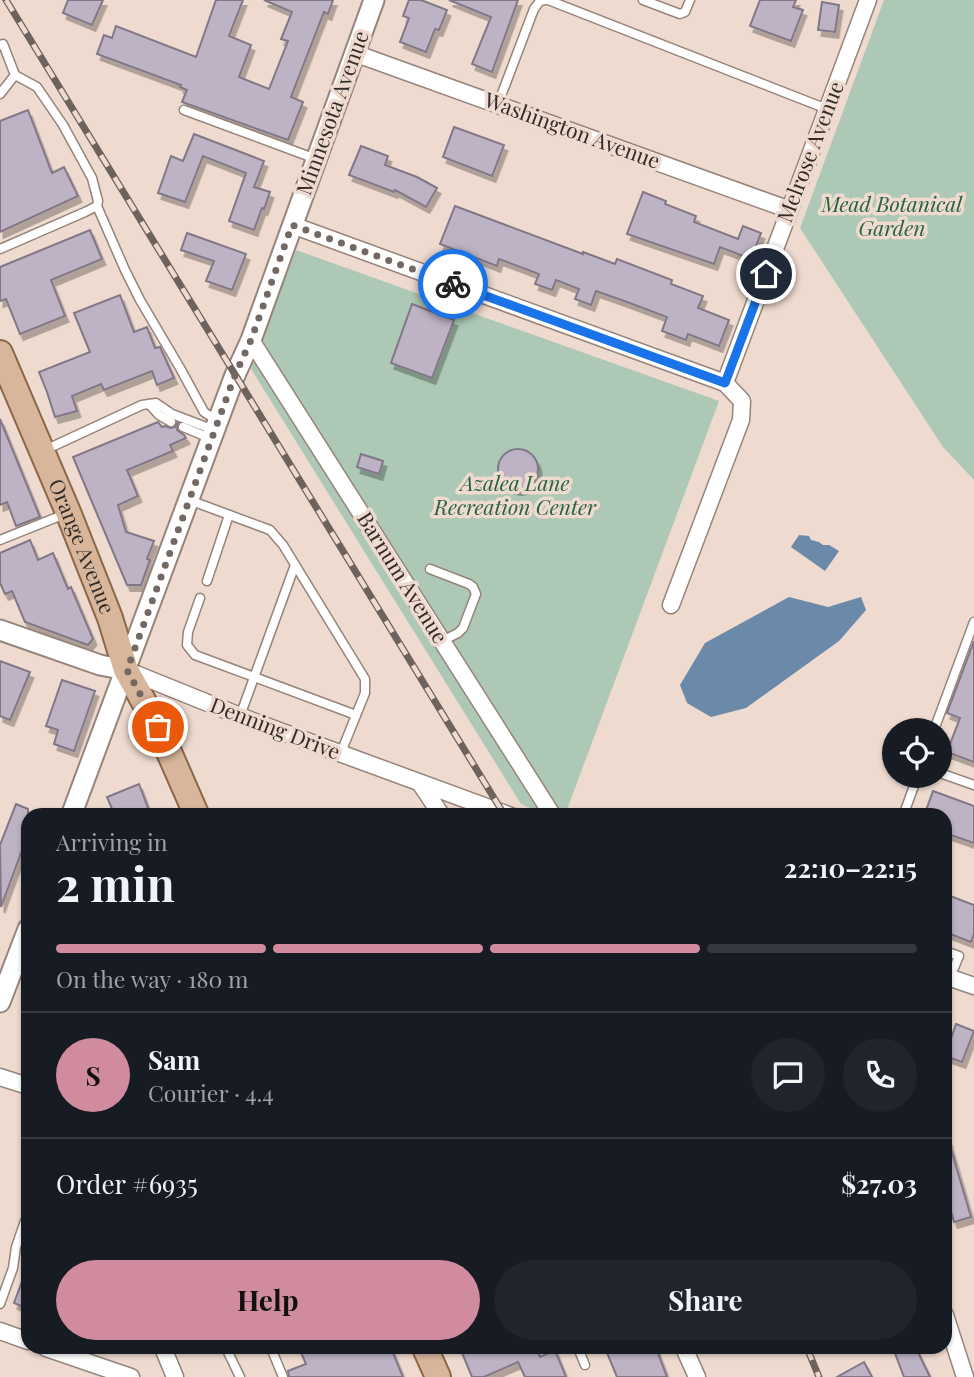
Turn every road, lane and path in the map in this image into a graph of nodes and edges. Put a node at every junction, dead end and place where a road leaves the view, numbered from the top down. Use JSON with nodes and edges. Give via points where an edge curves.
{"nodes":[{"id":1,"x":374,"y":0,"type":"edge"},
{"id":2,"x":546,"y":0,"type":"edge"},
{"id":3,"x":643,"y":0,"type":"edge"},
{"id":4,"x":690,"y":0,"type":"edge"},
{"id":5,"x":868,"y":0,"type":"edge"},
{"id":6,"x":0,"y":33,"type":"edge"},
{"id":7,"x":2,"y":44,"type":"edge"},
{"id":8,"x":354,"y":53,"type":"junction"},
{"id":9,"x":15,"y":75,"type":"junction"},
{"id":10,"x":0,"y":94,"type":"edge"},
{"id":11,"x":498,"y":104,"type":"junction"},
{"id":12,"x":827,"y":109,"type":"junction"},
{"id":13,"x":184,"y":110,"type":"dead end"},
{"id":14,"x":316,"y":159,"type":"junction"},
{"id":15,"x":97,"y":206,"type":"junction"},
{"id":16,"x":790,"y":210,"type":"junction"},
{"id":17,"x":292,"y":225,"type":"junction"},
{"id":18,"x":0,"y":249,"type":"edge"},
{"id":19,"x":251,"y":340,"type":"junction"},
{"id":20,"x":0,"y":353,"type":"edge"},
{"id":21,"x":725,"y":383,"type":"junction"},
{"id":22,"x":149,"y":404,"type":"junction"},
{"id":23,"x":171,"y":422,"type":"dead end"},
{"id":24,"x":183,"y":427,"type":"dead end"},
{"id":25,"x":215,"y":430,"type":"junction"},
{"id":26,"x":42,"y":451,"type":"junction"},
{"id":27,"x":189,"y":500,"type":"junction"},
{"id":28,"x":68,"y":512,"type":"junction"},
{"id":29,"x":229,"y":515,"type":"junction"},
{"id":30,"x":0,"y":540,"type":"edge"},
{"id":31,"x":295,"y":565,"type":"junction"},
{"id":32,"x":430,"y":569,"type":"dead end"},
{"id":33,"x":207,"y":581,"type":"dead end"},
{"id":34,"x":200,"y":598,"type":"dead end"},
{"id":35,"x":671,"y":605,"type":"dead end"},
{"id":36,"x":974,"y":622,"type":"edge"},
{"id":37,"x":0,"y":630,"type":"edge"},
{"id":38,"x":442,"y":641,"type":"junction"},
{"id":39,"x":127,"y":670,"type":"junction"},
{"id":40,"x":254,"y":677,"type":"junction"},
{"id":41,"x":356,"y":715,"type":"junction"},
{"id":42,"x":240,"y":716,"type":"junction"},
{"id":43,"x":938,"y":718,"type":"edge"},
{"id":44,"x":340,"y":755,"type":"junction"},
{"id":45,"x":952,"y":777,"type":"edge"},
{"id":46,"x":420,"y":783,"type":"junction"},
{"id":47,"x":974,"y":785,"type":"edge"},
{"id":48,"x":913,"y":788,"type":"edge"},
{"id":49,"x":74,"y":808,"type":"edge"},
{"id":50,"x":193,"y":808,"type":"edge"},
{"id":51,"x":437,"y":808,"type":"edge"},
{"id":52,"x":489,"y":808,"type":"edge"},
{"id":53,"x":548,"y":808,"type":"edge"},
{"id":54,"x":906,"y":808,"type":"edge"},
{"id":55,"x":21,"y":947,"type":"edge"},
{"id":56,"x":952,"y":954,"type":"edge"},
{"id":57,"x":952,"y":970,"type":"edge"},
{"id":58,"x":952,"y":978,"type":"edge"},
{"id":59,"x":972,"y":983,"type":"edge"},
{"id":60,"x":0,"y":1002,"type":"edge"},
{"id":61,"x":0,"y":1077,"type":"edge"},
{"id":62,"x":21,"y":1084,"type":"edge"},
{"id":63,"x":21,"y":1233,"type":"edge"},
{"id":64,"x":0,"y":1304,"type":"edge"},
{"id":65,"x":0,"y":1331,"type":"edge"},
{"id":66,"x":952,"y":1337,"type":"edge"},
{"id":67,"x":21,"y":1338,"type":"edge"},
{"id":68,"x":64,"y":1354,"type":"edge"},
{"id":69,"x":165,"y":1354,"type":"edge"},
{"id":70,"x":229,"y":1354,"type":"edge"},
{"id":71,"x":273,"y":1354,"type":"edge"},
{"id":72,"x":429,"y":1354,"type":"edge"},
{"id":73,"x":580,"y":1354,"type":"edge"},
{"id":74,"x":686,"y":1354,"type":"edge"},
{"id":75,"x":585,"y":1365,"type":"dead end"},
{"id":76,"x":131,"y":1377,"type":"edge"},
{"id":77,"x":175,"y":1377,"type":"edge"},
{"id":78,"x":240,"y":1377,"type":"edge"},
{"id":79,"x":283,"y":1377,"type":"edge"},
{"id":80,"x":438,"y":1377,"type":"edge"},
{"id":81,"x":696,"y":1377,"type":"edge"},
{"id":82,"x":965,"y":1377,"type":"edge"}],
"edges":[{"from":1,"to":8,"type":"street","name":"Minnesota Avenue"},
{"from":2,"to":11,"type":"lane","via":[[534,9]]},
{"from":2,"to":12,"type":"lane"},
{"from":3,"to":4,"type":"lane","via":[[680,14]]},
{"from":5,"to":12,"type":"street","name":"Melrose Avenue"},
{"from":6,"to":7,"type":"lane"},
{"from":7,"to":9,"type":"lane"},
{"from":8,"to":11,"type":"street","name":"Washington Avenue"},
{"from":8,"to":14,"type":"street","name":"Minnesota Avenue"},
{"from":9,"to":10,"type":"lane"},
{"from":9,"to":15,"type":"lane","via":[[37,87],[63,125],[92,178]]},
{"from":11,"to":16,"type":"street","name":"Washington Avenue"},
{"from":12,"to":16,"type":"street","name":"Melrose Avenue"},
{"from":13,"to":14,"type":"lane"},
{"from":14,"to":17,"type":"street","name":"Minnesota Avenue"},
{"from":15,"to":18,"type":"lane"},
{"from":15,"to":25,"type":"lane","via":[[125,270]]},
{"from":16,"to":21,"type":"street","name":"Melrose Avenue"},
{"from":17,"to":19,"type":"street","name":"Minnesota Avenue"},
{"from":17,"to":21,"type":"street"},
{"from":19,"to":25,"type":"street","name":"Minnesota Avenue"},
{"from":19,"to":38,"type":"street","name":"Barnum Avenue"},
{"from":20,"to":26,"type":"main road","name":"Orange Avenue"},
{"from":21,"to":35,"type":"street","via":[[742,401],[741,420]]},
{"from":22,"to":23,"type":"lane"},
{"from":22,"to":25,"type":"lane"},
{"from":22,"to":26,"type":"lane"},
{"from":24,"to":25,"type":"lane"},
{"from":25,"to":27,"type":"street","name":"Minnesota Avenue"},
{"from":26,"to":28,"type":"main road","name":"Orange Avenue"},
{"from":27,"to":29,"type":"lane"},
{"from":27,"to":39,"type":"street","name":"Minnesota Avenue"},
{"from":28,"to":30,"type":"lane"},
{"from":28,"to":39,"type":"main road","name":"Orange Avenue"},
{"from":29,"to":31,"type":"lane","via":[[270,530]]},
{"from":29,"to":33,"type":"lane"},
{"from":31,"to":40,"type":"lane"},
{"from":31,"to":41,"type":"lane","via":[[365,679]]},
{"from":32,"to":38,"type":"lane","via":[[475,590],[463,628]]},
{"from":34,"to":40,"type":"lane","via":[[187,645],[195,655]]},
{"from":36,"to":43,"type":"lane"},
{"from":37,"to":39,"type":"street","name":"Denning Drive"},
{"from":38,"to":53,"type":"street","name":"Barnum Avenue"},
{"from":39,"to":42,"type":"street","name":"Denning Drive"},
{"from":39,"to":49,"type":"street","name":"Minnesota Avenue"},
{"from":39,"to":50,"type":"main road","name":"Orange Avenue"},
{"from":40,"to":41,"type":"lane"},
{"from":40,"to":42,"type":"lane"},
{"from":41,"to":44,"type":"lane"},
{"from":42,"to":44,"type":"street","name":"Denning Drive"},
{"from":44,"to":46,"type":"street","name":"Denning Drive"},
{"from":45,"to":47,"type":"lane"},
{"from":46,"to":51,"type":"street"},
{"from":46,"to":52,"type":"street","name":"Denning Drive"},
{"from":48,"to":54,"type":"lane"},
{"from":55,"to":60,"type":"street"},
{"from":56,"to":57,"type":"lane","via":[[959,956]]},
{"from":58,"to":59,"type":"street"},
{"from":61,"to":62,"type":"street"},
{"from":63,"to":64,"type":"lane"},
{"from":65,"to":67,"type":"street"},
{"from":66,"to":82,"type":"street"},
{"from":68,"to":76,"type":"street"},
{"from":69,"to":77,"type":"street"},
{"from":70,"to":78,"type":"lane"},
{"from":71,"to":79,"type":"lane"},
{"from":72,"to":80,"type":"main road"},
{"from":73,"to":75,"type":"lane"},
{"from":74,"to":81,"type":"street"}]}
